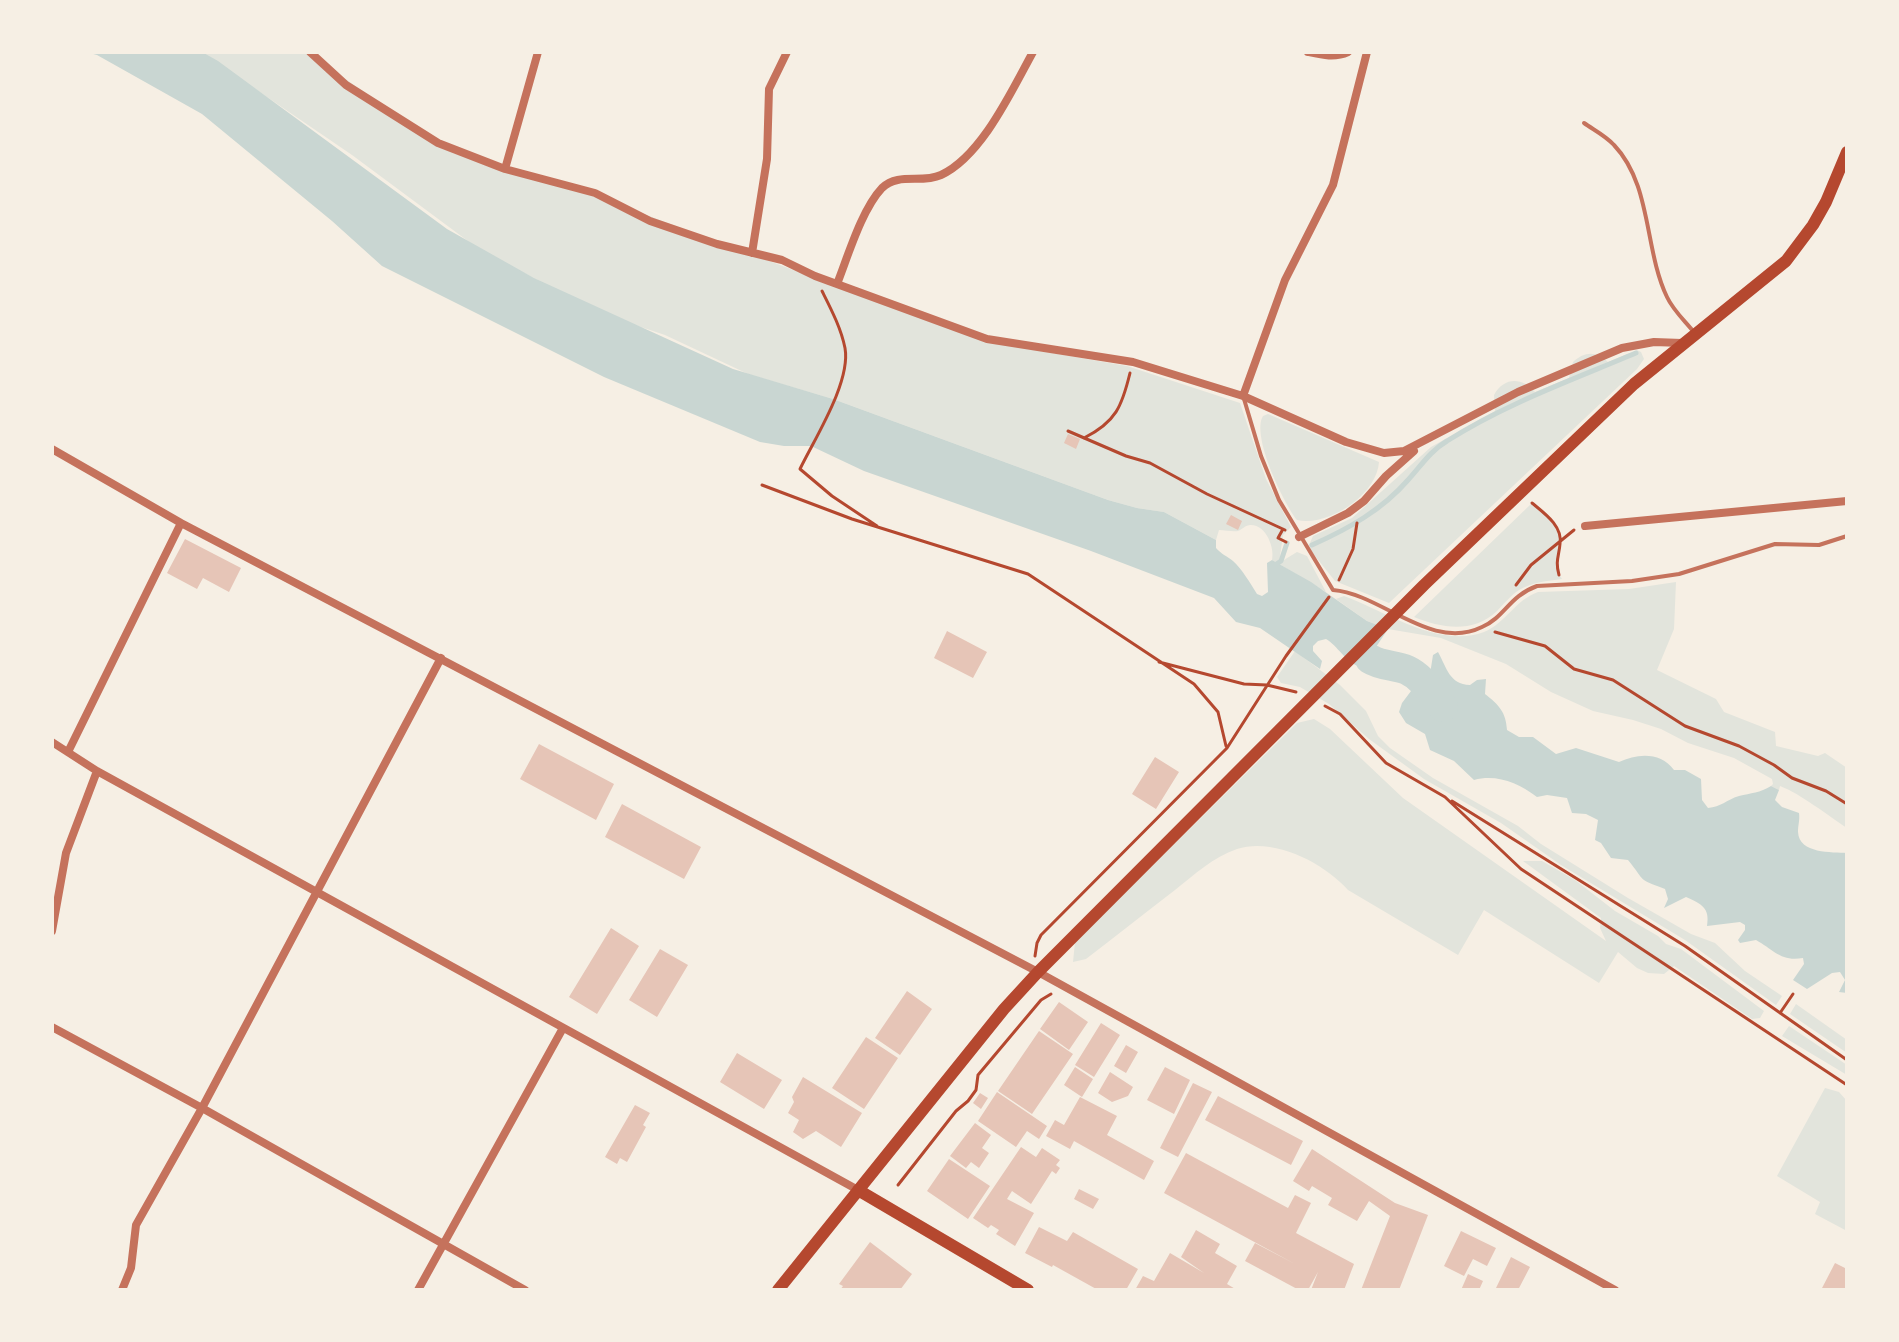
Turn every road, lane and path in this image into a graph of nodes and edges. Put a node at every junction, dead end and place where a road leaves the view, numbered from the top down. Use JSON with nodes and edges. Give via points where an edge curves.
{"nodes":[{"id":1,"x":310,"y":52,"type":"edge"},
{"id":2,"x":538,"y":52,"type":"edge"},
{"id":3,"x":787,"y":52,"type":"edge"},
{"id":4,"x":1033,"y":52,"type":"edge"},
{"id":5,"x":1308,"y":52,"type":"edge"},
{"id":6,"x":1348,"y":52,"type":"edge"},
{"id":7,"x":1367,"y":52,"type":"edge"},
{"id":8,"x":1584,"y":123,"type":"dead end"},
{"id":9,"x":1847,"y":152,"type":"edge"},
{"id":10,"x":505,"y":169,"type":"junction"},
{"id":11,"x":752,"y":253,"type":"junction"},
{"id":12,"x":815,"y":276,"type":"junction"},
{"id":13,"x":837,"y":284,"type":"junction"},
{"id":14,"x":1694,"y":333,"type":"junction"},
{"id":15,"x":1682,"y":343,"type":"junction"},
{"id":16,"x":1133,"y":362,"type":"junction"},
{"id":17,"x":1243,"y":396,"type":"junction"},
{"id":18,"x":1068,"y":431,"type":"dead end"},
{"id":19,"x":1084,"y":438,"type":"junction"},
{"id":20,"x":1420,"y":445,"type":"junction"},
{"id":21,"x":52,"y":449,"type":"edge"},
{"id":22,"x":762,"y":485,"type":"dead end"},
{"id":23,"x":1521,"y":492,"type":"junction"},
{"id":24,"x":1364,"y":501,"type":"junction"},
{"id":25,"x":1847,"y":501,"type":"edge"},
{"id":26,"x":181,"y":523,"type":"junction"},
{"id":27,"x":1585,"y":526,"type":"joint"},
{"id":28,"x":881,"y":528,"type":"junction"},
{"id":29,"x":1283,"y":529,"type":"junction"},
{"id":30,"x":1847,"y":536,"type":"edge"},
{"id":31,"x":1299,"y":537,"type":"junction"},
{"id":32,"x":1561,"y":540,"type":"junction"},
{"id":33,"x":1286,"y":542,"type":"dead end"},
{"id":34,"x":1565,"y":584,"type":"junction"},
{"id":35,"x":1333,"y":590,"type":"junction"},
{"id":36,"x":1510,"y":601,"type":"junction"},
{"id":37,"x":1482,"y":628,"type":"junction"},
{"id":38,"x":441,"y":658,"type":"junction"},
{"id":39,"x":1159,"y":662,"type":"junction"},
{"id":40,"x":1267,"y":685,"type":"junction"},
{"id":41,"x":1300,"y":693,"type":"dead end"},
{"id":42,"x":1308,"y":704,"type":"junction"},
{"id":43,"x":52,"y":742,"type":"edge"},
{"id":44,"x":1227,"y":748,"type":"junction"},
{"id":45,"x":68,"y":752,"type":"junction"},
{"id":46,"x":97,"y":771,"type":"junction"},
{"id":47,"x":1445,"y":797,"type":"junction"},
{"id":48,"x":1847,"y":804,"type":"edge"},
{"id":49,"x":317,"y":890,"type":"junction"},
{"id":50,"x":52,"y":931,"type":"edge"},
{"id":51,"x":1038,"y":972,"type":"junction"},
{"id":52,"x":1057,"y":993,"type":"dead end"},
{"id":53,"x":1793,"y":994,"type":"dead end"},
{"id":54,"x":1780,"y":1013,"type":"junction"},
{"id":55,"x":52,"y":1027,"type":"edge"},
{"id":56,"x":563,"y":1028,"type":"junction"},
{"id":57,"x":1847,"y":1060,"type":"edge"},
{"id":58,"x":1847,"y":1085,"type":"edge"},
{"id":59,"x":202,"y":1108,"type":"junction"},
{"id":60,"x":898,"y":1185,"type":"dead end"},
{"id":61,"x":858,"y":1190,"type":"junction"},
{"id":62,"x":443,"y":1246,"type":"junction"},
{"id":63,"x":122,"y":1290,"type":"edge"},
{"id":64,"x":418,"y":1290,"type":"edge"},
{"id":65,"x":525,"y":1290,"type":"edge"},
{"id":66,"x":778,"y":1290,"type":"edge"},
{"id":67,"x":1028,"y":1290,"type":"edge"},
{"id":68,"x":1615,"y":1290,"type":"edge"}],
"edges":[{"from":1,"to":10,"type":"street","via":[[346,85],[438,143]]},
{"from":2,"to":10,"type":"street"},
{"from":3,"to":11,"type":"street","via":[[769,89],[767,159]]},
{"from":4,"to":13,"type":"street","via":[[994,122],[970,152],[944,174],[926,180],[896,179],[882,189]]},
{"from":5,"to":6,"type":"street"},
{"from":7,"to":17,"type":"street","via":[[1333,185],[1285,280]]},
{"from":8,"to":14,"type":"lane","via":[[1615,145],[1634,175],[1666,296]]},
{"from":9,"to":14,"type":"main road","via":[[1813,225],[1786,261]]},
{"from":10,"to":11,"type":"street","via":[[595,193],[650,221]]},
{"from":11,"to":12,"type":"street"},
{"from":12,"to":13,"type":"street"},
{"from":12,"to":28,"type":"path","via":[[836,319],[845,373],[800,469]]},
{"from":13,"to":16,"type":"street","via":[[987,339]]},
{"from":14,"to":15,"type":"main road"},
{"from":15,"to":20,"type":"street","via":[[1622,348],[1518,392]]},
{"from":15,"to":23,"type":"main road"},
{"from":16,"to":17,"type":"street"},
{"from":16,"to":19,"type":"path","via":[[1118,412]]},
{"from":17,"to":20,"type":"street","via":[[1368,450],[1394,454]]},
{"from":17,"to":31,"type":"lane","via":[[1261,456]]},
{"from":18,"to":19,"type":"path"},
{"from":19,"to":29,"type":"path","via":[[1150,463]]},
{"from":20,"to":24,"type":"street"},
{"from":21,"to":26,"type":"street"},
{"from":22,"to":28,"type":"path"},
{"from":23,"to":32,"type":"path","via":[[1553,522]]},
{"from":23,"to":42,"type":"main road"},
{"from":24,"to":31,"type":"street"},
{"from":24,"to":35,"type":"path","via":[[1350,558]]},
{"from":25,"to":27,"type":"street"},
{"from":26,"to":38,"type":"street"},
{"from":26,"to":45,"type":"street"},
{"from":27,"to":32,"type":"path"},
{"from":28,"to":39,"type":"path","via":[[1028,574]]},
{"from":29,"to":31,"type":"path"},
{"from":29,"to":33,"type":"path","via":[[1278,538]]},
{"from":30,"to":34,"type":"lane","via":[[1819,545],[1775,544],[1679,574]]},
{"from":31,"to":35,"type":"lane"},
{"from":32,"to":34,"type":"path","via":[[1556,564]]},
{"from":32,"to":36,"type":"path","via":[[1521,575]]},
{"from":34,"to":36,"type":"lane","via":[[1537,586]]},
{"from":35,"to":37,"type":"lane","via":[[1438,631]]},
{"from":35,"to":40,"type":"path"},
{"from":36,"to":37,"type":"lane"},
{"from":37,"to":48,"type":"path","via":[[1545,646],[1574,669],[1613,680],[1685,726],[1739,746]]},
{"from":38,"to":49,"type":"street"},
{"from":38,"to":51,"type":"street"},
{"from":39,"to":40,"type":"path"},
{"from":39,"to":44,"type":"path","via":[[1194,684],[1218,712]]},
{"from":40,"to":41,"type":"path"},
{"from":40,"to":44,"type":"path"},
{"from":42,"to":47,"type":"path","via":[[1340,714],[1386,763]]},
{"from":42,"to":51,"type":"main road"},
{"from":43,"to":45,"type":"street"},
{"from":44,"to":51,"type":"path","via":[[1041,935],[1035,953]]},
{"from":45,"to":46,"type":"street"},
{"from":46,"to":49,"type":"street"},
{"from":46,"to":50,"type":"street","via":[[66,853]]},
{"from":47,"to":54,"type":"path","via":[[1685,946]]},
{"from":47,"to":58,"type":"path","via":[[1521,869]]},
{"from":49,"to":56,"type":"street"},
{"from":49,"to":59,"type":"street"},
{"from":51,"to":61,"type":"main road"},
{"from":51,"to":68,"type":"street"},
{"from":52,"to":60,"type":"path","via":[[1041,1000],[978,1075],[968,1101]]},
{"from":53,"to":54,"type":"path"},
{"from":54,"to":57,"type":"path"},
{"from":55,"to":59,"type":"street"},
{"from":56,"to":61,"type":"street"},
{"from":56,"to":62,"type":"street"},
{"from":59,"to":62,"type":"street"},
{"from":59,"to":63,"type":"street","via":[[136,1225],[131,1268]]},
{"from":61,"to":66,"type":"main road"},
{"from":61,"to":67,"type":"main road"},
{"from":62,"to":64,"type":"street"},
{"from":62,"to":65,"type":"street"}]}
